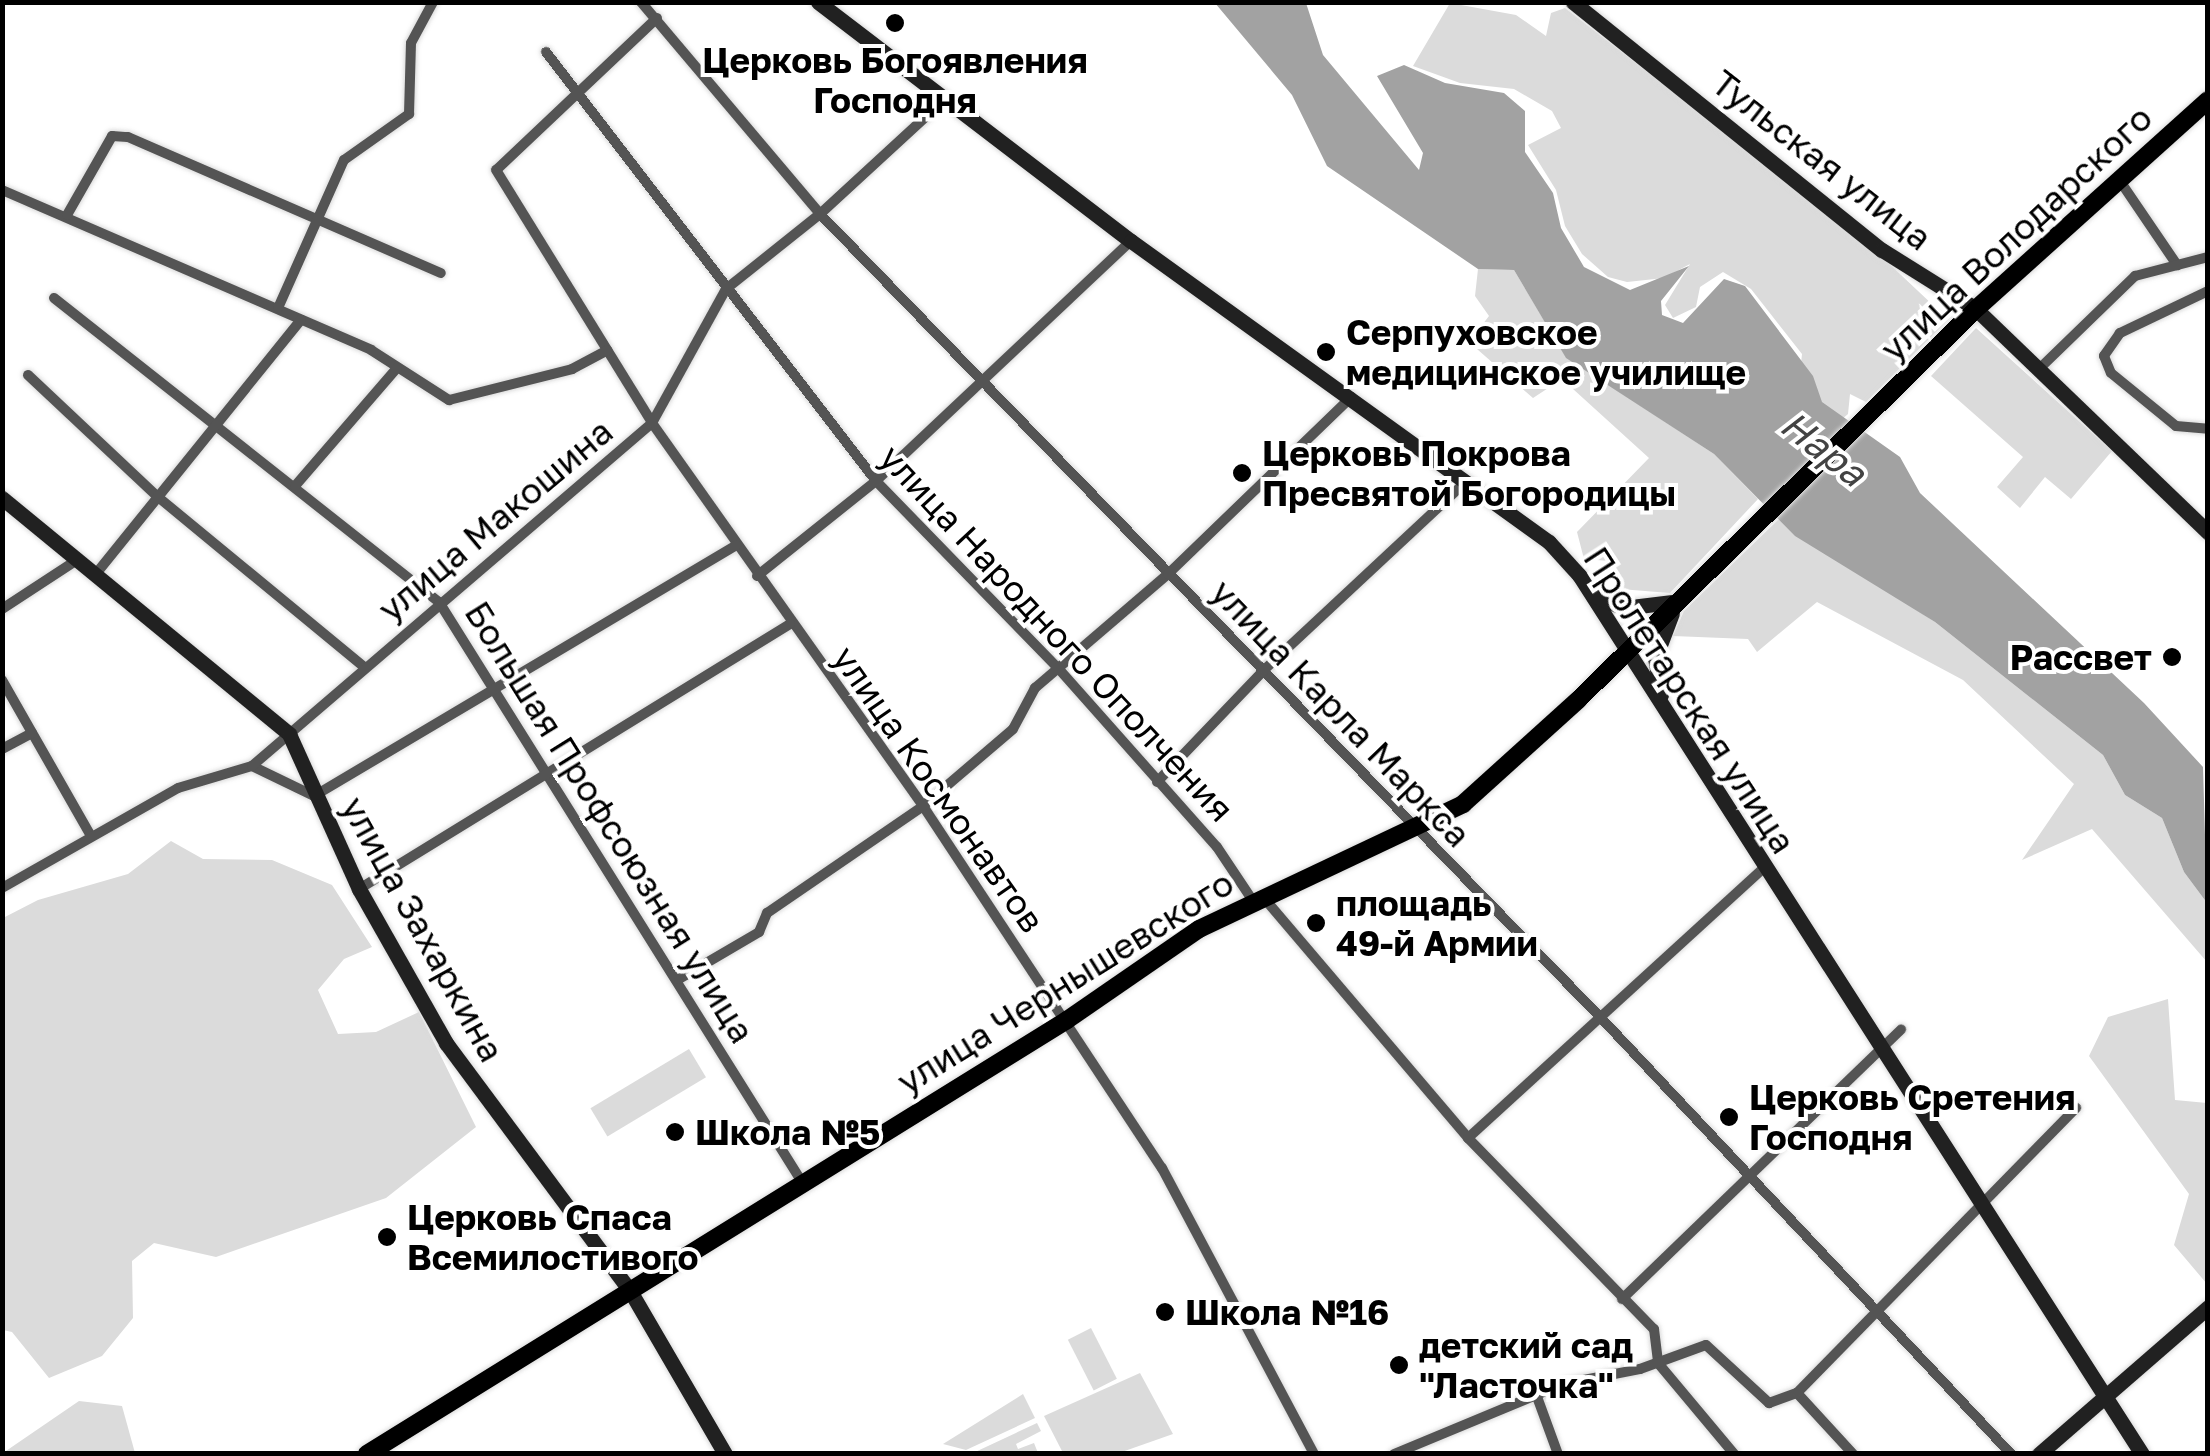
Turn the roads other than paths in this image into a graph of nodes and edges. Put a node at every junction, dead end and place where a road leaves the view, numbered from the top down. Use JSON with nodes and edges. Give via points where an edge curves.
{"nodes":[{"id":1,"x":433,"y":2,"type":"edge"},
{"id":2,"x":641,"y":2,"type":"edge"},
{"id":3,"x":818,"y":2,"type":"edge"},
{"id":4,"x":1573,"y":2,"type":"edge"},
{"id":5,"x":657,"y":18,"type":"junction"},
{"id":6,"x":546,"y":52,"type":"dead end"},
{"id":7,"x":577,"y":92,"type":"junction"},
{"id":8,"x":944,"y":100,"type":"junction"},
{"id":9,"x":2208,"y":100,"type":"edge"},
{"id":10,"x":2120,"y":180,"type":"junction"},
{"id":11,"x":2,"y":190,"type":"edge"},
{"id":12,"x":820,"y":214,"type":"junction"},
{"id":13,"x":68,"y":215,"type":"junction"},
{"id":14,"x":318,"y":215,"type":"junction"},
{"id":15,"x":1131,"y":240,"type":"junction"},
{"id":16,"x":2208,"y":257,"type":"edge"},
{"id":17,"x":2178,"y":264,"type":"junction"},
{"id":18,"x":441,"y":273,"type":"dead end"},
{"id":19,"x":726,"y":289,"type":"junction"},
{"id":20,"x":2208,"y":291,"type":"edge"},
{"id":21,"x":54,"y":298,"type":"dead end"},
{"id":22,"x":278,"y":308,"type":"junction"},
{"id":23,"x":1976,"y":309,"type":"junction"},
{"id":24,"x":301,"y":320,"type":"junction"},
{"id":25,"x":608,"y":350,"type":"junction"},
{"id":26,"x":396,"y":368,"type":"junction"},
{"id":27,"x":2039,"y":369,"type":"junction"},
{"id":28,"x":28,"y":375,"type":"dead end"},
{"id":29,"x":982,"y":382,"type":"junction"},
{"id":30,"x":1352,"y":396,"type":"junction"},
{"id":31,"x":652,"y":423,"type":"junction"},
{"id":32,"x":218,"y":424,"type":"junction"},
{"id":33,"x":2204,"y":429,"type":"edge"},
{"id":34,"x":1468,"y":480,"type":"junction"},
{"id":35,"x":876,"y":481,"type":"junction"},
{"id":36,"x":295,"y":486,"type":"junction"},
{"id":37,"x":158,"y":497,"type":"junction"},
{"id":38,"x":2,"y":498,"type":"edge"},
{"id":39,"x":1758,"y":524,"type":"joint"},
{"id":40,"x":2208,"y":532,"type":"edge"},
{"id":41,"x":736,"y":545,"type":"junction"},
{"id":42,"x":77,"y":560,"type":"junction"},
{"id":43,"x":1168,"y":574,"type":"junction"},
{"id":44,"x":95,"y":576,"type":"junction"},
{"id":45,"x":757,"y":576,"type":"junction"},
{"id":46,"x":1591,"y":593,"type":"junction"},
{"id":47,"x":1679,"y":601,"type":"junction"},
{"id":48,"x":439,"y":602,"type":"junction"},
{"id":49,"x":2,"y":609,"type":"edge"},
{"id":50,"x":790,"y":624,"type":"junction"},
{"id":51,"x":1628,"y":652,"type":"junction"},
{"id":52,"x":364,"y":667,"type":"junction"},
{"id":53,"x":1058,"y":668,"type":"junction"},
{"id":54,"x":1264,"y":670,"type":"junction"},
{"id":55,"x":2,"y":680,"type":"edge"},
{"id":56,"x":494,"y":692,"type":"junction"},
{"id":57,"x":1666,"y":714,"type":"junction"},
{"id":58,"x":32,"y":733,"type":"junction"},
{"id":59,"x":290,"y":734,"type":"junction"},
{"id":60,"x":2,"y":748,"type":"edge"},
{"id":61,"x":252,"y":766,"type":"junction"},
{"id":62,"x":547,"y":779,"type":"junction"},
{"id":63,"x":1158,"y":782,"type":"junction"},
{"id":64,"x":314,"y":796,"type":"junction"},
{"id":65,"x":922,"y":806,"type":"junction"},
{"id":66,"x":1414,"y":832,"type":"junction"},
{"id":67,"x":91,"y":836,"type":"junction"},
{"id":68,"x":1763,"y":870,"type":"junction"},
{"id":69,"x":2,"y":888,"type":"edge"},
{"id":70,"x":359,"y":889,"type":"junction"},
{"id":71,"x":1264,"y":898,"type":"junction"},
{"id":72,"x":679,"y":978,"type":"junction"},
{"id":73,"x":1602,"y":1019,"type":"junction"},
{"id":74,"x":1068,"y":1020,"type":"junction"},
{"id":75,"x":1901,"y":1030,"type":"dead end"},
{"id":76,"x":1878,"y":1050,"type":"junction"},
{"id":77,"x":2076,"y":1108,"type":"dead end"},
{"id":78,"x":1468,"y":1138,"type":"junction"},
{"id":79,"x":1746,"y":1173,"type":"junction"},
{"id":80,"x":802,"y":1182,"type":"junction"},
{"id":81,"x":1980,"y":1204,"type":"junction"},
{"id":82,"x":629,"y":1290,"type":"junction"},
{"id":83,"x":1622,"y":1299,"type":"junction"},
{"id":84,"x":2208,"y":1307,"type":"edge"},
{"id":85,"x":1875,"y":1310,"type":"junction"},
{"id":86,"x":1658,"y":1363,"type":"junction"},
{"id":87,"x":1796,"y":1393,"type":"junction"},
{"id":88,"x":1536,"y":1394,"type":"junction"},
{"id":89,"x":2101,"y":1394,"type":"junction"},
{"id":90,"x":367,"y":1454,"type":"edge"},
{"id":91,"x":725,"y":1454,"type":"edge"},
{"id":92,"x":1314,"y":1454,"type":"edge"},
{"id":93,"x":1394,"y":1454,"type":"edge"},
{"id":94,"x":1558,"y":1454,"type":"edge"},
{"id":95,"x":1734,"y":1454,"type":"edge"},
{"id":96,"x":1853,"y":1454,"type":"edge"},
{"id":97,"x":2010,"y":1454,"type":"edge"},
{"id":98,"x":2039,"y":1454,"type":"edge"},
{"id":99,"x":2142,"y":1454,"type":"edge"}],
"edges":[{"from":1,"to":14,"type":"street","via":[[412,43],[409,114],[344,160]]},
{"from":2,"to":5,"type":"street","name":"улица Карла Маркса"},
{"from":3,"to":8,"type":"street","name":"Пролетарская улица"},
{"from":4,"to":23,"type":"street","name":"Тульская улица","via":[[1882,250]]},
{"from":5,"to":7,"type":"street"},
{"from":5,"to":12,"type":"street","name":"улица Карла Маркса"},
{"from":6,"to":7,"type":"street","name":"улица Народного Ополчения"},
{"from":7,"to":19,"type":"street","name":"улица Народного Ополчения"},
{"from":7,"to":25,"type":"street","name":"улица Космонавтов","via":[[496,170]]},
{"from":8,"to":12,"type":"street","name":"улица Макошина"},
{"from":8,"to":15,"type":"street","name":"Пролетарская улица"},
{"from":9,"to":10,"type":"main road","name":"улица Володарского"},
{"from":10,"to":17,"type":"street"},
{"from":10,"to":23,"type":"main road","name":"улица Володарского"},
{"from":11,"to":13,"type":"street"},
{"from":12,"to":19,"type":"street","name":"улица Макошина"},
{"from":12,"to":29,"type":"street","name":"улица Карла Маркса"},
{"from":13,"to":14,"type":"street","via":[[112,136],[128,136]]},
{"from":13,"to":22,"type":"street"},
{"from":14,"to":18,"type":"street"},
{"from":14,"to":22,"type":"street"},
{"from":15,"to":29,"type":"street"},
{"from":15,"to":30,"type":"street","name":"Пролетарская улица"},
{"from":16,"to":17,"type":"street"},
{"from":17,"to":27,"type":"street","via":[[2135,276]]},
{"from":19,"to":31,"type":"street","name":"улица Макошина"},
{"from":19,"to":35,"type":"street","name":"улица Народного Ополчения"},
{"from":20,"to":33,"type":"street","via":[[2120,334],[2104,356],[2112,373],[2176,426]]},
{"from":21,"to":32,"type":"street","name":"Большая Профсоюзная улица"},
{"from":22,"to":24,"type":"street"},
{"from":23,"to":27,"type":"street","name":"Тульская улица"},
{"from":23,"to":39,"type":"main road","name":"улица Володарского"},
{"from":24,"to":26,"type":"street"},
{"from":24,"to":32,"type":"street"},
{"from":25,"to":26,"type":"street","via":[[572,370],[462,400],[420,387]]},
{"from":25,"to":31,"type":"street","name":"улица Космонавтов"},
{"from":26,"to":36,"type":"street"},
{"from":27,"to":40,"type":"street","name":"Тульская улица"},
{"from":28,"to":37,"type":"street"},
{"from":29,"to":35,"type":"street"},
{"from":29,"to":43,"type":"street","name":"улица Карла Маркса"},
{"from":30,"to":34,"type":"street","name":"Пролетарская улица"},
{"from":30,"to":43,"type":"street"},
{"from":31,"to":41,"type":"street","name":"улица Космонавтов"},
{"from":31,"to":48,"type":"street","name":"улица Макошина"},
{"from":32,"to":36,"type":"street","name":"Большая Профсоюзная улица"},
{"from":32,"to":37,"type":"street"},
{"from":34,"to":46,"type":"street","name":"Пролетарская улица","via":[[1550,542]]},
{"from":34,"to":54,"type":"street"},
{"from":35,"to":45,"type":"street"},
{"from":35,"to":53,"type":"street","name":"улица Народного Ополчения"},
{"from":36,"to":48,"type":"street","name":"Большая Профсоюзная улица"},
{"from":37,"to":44,"type":"street"},
{"from":37,"to":52,"type":"street"},
{"from":38,"to":42,"type":"street","name":"улица Захаркина"},
{"from":39,"to":47,"type":"main road","name":"улица Чернышевского"},
{"from":41,"to":45,"type":"street","name":"улица Космонавтов"},
{"from":41,"to":56,"type":"street"},
{"from":42,"to":44,"type":"street","name":"улица Захаркина"},
{"from":42,"to":49,"type":"street"},
{"from":43,"to":53,"type":"street"},
{"from":43,"to":54,"type":"street","name":"улица Карла Маркса"},
{"from":44,"to":59,"type":"street","name":"улица Захаркина"},
{"from":45,"to":50,"type":"street","name":"улица Космонавтов"},
{"from":46,"to":47,"type":"street","via":[[1623,608]]},
{"from":46,"to":51,"type":"street","name":"Пролетарская улица"},
{"from":47,"to":51,"type":"main road","name":"улица Чернышевского"},
{"from":47,"to":57,"type":"street","via":[[1655,658]]},
{"from":48,"to":52,"type":"street","name":"улица Макошина"},
{"from":48,"to":56,"type":"street","name":"Большая Профсоюзная улица"},
{"from":50,"to":62,"type":"street"},
{"from":50,"to":65,"type":"street","name":"улица Космонавтов"},
{"from":51,"to":57,"type":"street","name":"Пролетарская улица"},
{"from":51,"to":66,"type":"main road","name":"улица Чернышевского","via":[[1464,804]]},
{"from":52,"to":59,"type":"street","name":"улица Макошина"},
{"from":53,"to":63,"type":"street","name":"улица Народного Ополчения"},
{"from":53,"to":65,"type":"street","via":[[1035,688],[1013,730]]},
{"from":54,"to":63,"type":"street"},
{"from":54,"to":66,"type":"street","name":"улица Карла Маркса"},
{"from":55,"to":58,"type":"street"},
{"from":56,"to":62,"type":"street","name":"Большая Профсоюзная улица"},
{"from":56,"to":64,"type":"street"},
{"from":57,"to":68,"type":"street","name":"Пролетарская улица"},
{"from":58,"to":60,"type":"street"},
{"from":58,"to":67,"type":"street"},
{"from":59,"to":61,"type":"street","name":"улица Макошина"},
{"from":59,"to":64,"type":"street","name":"улица Захаркина"},
{"from":61,"to":64,"type":"street"},
{"from":61,"to":67,"type":"street","name":"улица Макошина","via":[[178,788]]},
{"from":62,"to":70,"type":"street"},
{"from":62,"to":72,"type":"street","name":"Большая Профсоюзная улица"},
{"from":63,"to":71,"type":"street","name":"улица Народного Ополчения","via":[[1252,898]]},
{"from":64,"to":70,"type":"street","name":"улица Захаркина"},
{"from":65,"to":72,"type":"street","via":[[767,913],[759,932]]},
{"from":65,"to":74,"type":"street","name":"улица Космонавтов"},
{"from":66,"to":71,"type":"main road","name":"улица Чернышевского"},
{"from":66,"to":73,"type":"street","name":"улица Карла Маркса"},
{"from":67,"to":69,"type":"street","name":"улица Макошина"},
{"from":68,"to":73,"type":"street"},
{"from":68,"to":76,"type":"street","name":"Пролетарская улица"},
{"from":70,"to":82,"type":"street","name":"улица Захаркина","via":[[446,1042]]},
{"from":71,"to":74,"type":"main road","name":"улица Чернышевского","via":[[1200,929]]},
{"from":71,"to":78,"type":"street","name":"улица Народного Ополчения"},
{"from":72,"to":80,"type":"street","name":"Большая Профсоюзная улица"},
{"from":73,"to":78,"type":"street"},
{"from":73,"to":79,"type":"street","name":"улица Карла Маркса"},
{"from":74,"to":80,"type":"main road","name":"улица Чернышевского"},
{"from":74,"to":92,"type":"street","name":"улица Космонавтов","via":[[1166,1175]]},
{"from":75,"to":76,"type":"street"},
{"from":76,"to":79,"type":"street"},
{"from":76,"to":81,"type":"street","name":"Пролетарская улица"},
{"from":77,"to":81,"type":"street"},
{"from":78,"to":83,"type":"street","name":"улица Народного Ополчения"},
{"from":79,"to":83,"type":"street"},
{"from":79,"to":85,"type":"street","name":"улица Карла Маркса"},
{"from":80,"to":82,"type":"main road","name":"улица Чернышевского"},
{"from":81,"to":85,"type":"street"},
{"from":81,"to":89,"type":"street","name":"Пролетарская улица"},
{"from":82,"to":90,"type":"main road","name":"улица Чернышевского"},
{"from":82,"to":91,"type":"street","name":"улица Захаркина"},
{"from":83,"to":86,"type":"street","name":"улица Народного Ополчения","via":[[1654,1329]]},
{"from":84,"to":89,"type":"street"},
{"from":85,"to":87,"type":"street"},
{"from":85,"to":97,"type":"street","name":"улица Карла Маркса"},
{"from":86,"to":87,"type":"street","via":[[1706,1345],[1770,1404]]},
{"from":86,"to":88,"type":"street"},
{"from":86,"to":95,"type":"street","name":"улица Народного Ополчения"},
{"from":87,"to":96,"type":"street"},
{"from":88,"to":93,"type":"street"},
{"from":88,"to":94,"type":"street"},
{"from":89,"to":98,"type":"street"},
{"from":89,"to":99,"type":"street","name":"Пролетарская улица"}]}
